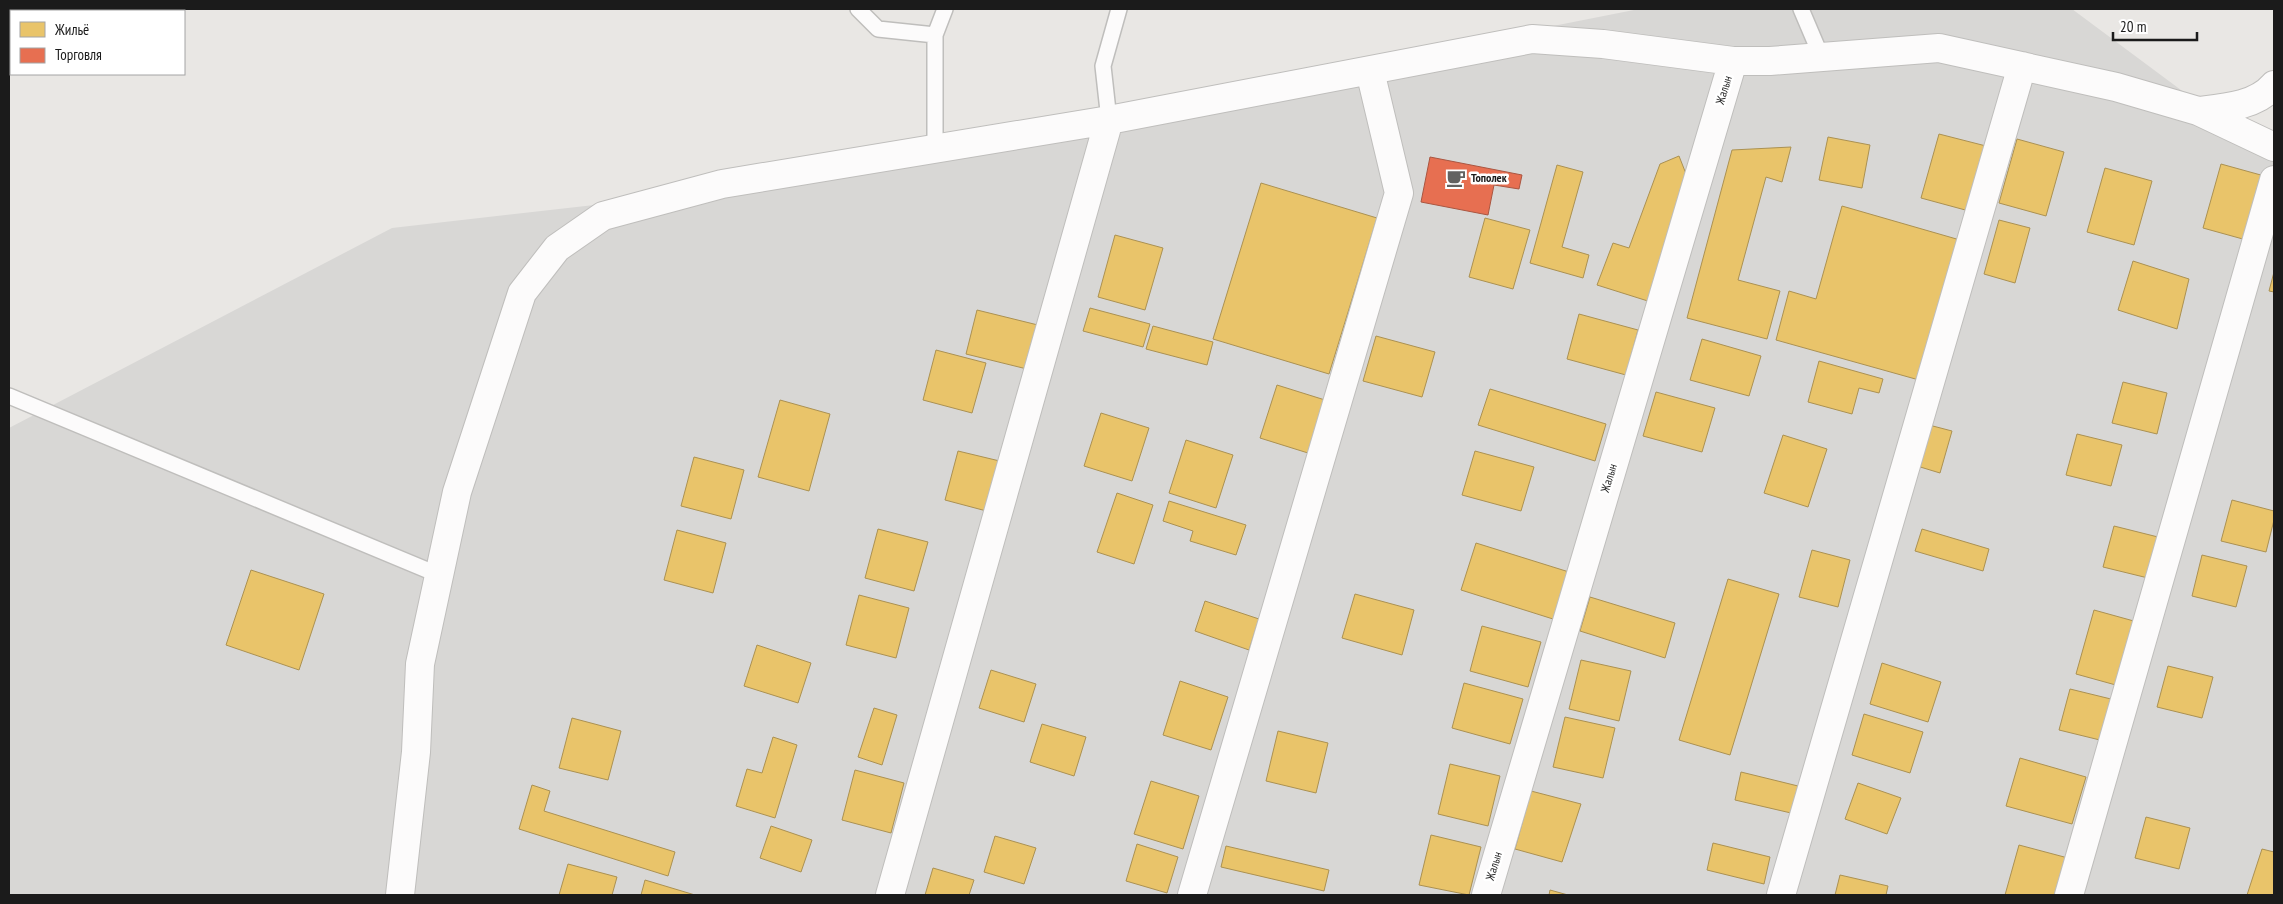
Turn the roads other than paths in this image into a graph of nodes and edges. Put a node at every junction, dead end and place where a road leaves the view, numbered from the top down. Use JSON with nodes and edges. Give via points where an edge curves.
{"nodes":[{"id":1,"x":858,"y":9,"type":"edge"},
{"id":2,"x":945,"y":9,"type":"edge"},
{"id":3,"x":1120,"y":9,"type":"edge"},
{"id":4,"x":1801,"y":9,"type":"edge"},
{"id":5,"x":935,"y":35,"type":"junction"},
{"id":6,"x":1821,"y":56,"type":"junction"},
{"id":7,"x":1733,"y":60,"type":"junction"},
{"id":8,"x":2022,"y":66,"type":"junction"},
{"id":9,"x":1370,"y":70,"type":"junction"},
{"id":10,"x":2274,"y":85,"type":"edge"},
{"id":11,"x":2198,"y":111,"type":"junction"},
{"id":12,"x":1109,"y":120,"type":"junction"},
{"id":13,"x":935,"y":147,"type":"junction"},
{"id":14,"x":2274,"y":147,"type":"edge"},
{"id":15,"x":2274,"y":180,"type":"edge"},
{"id":16,"x":9,"y":396,"type":"edge"},
{"id":17,"x":439,"y":574,"type":"junction"},
{"id":18,"x":400,"y":895,"type":"edge"},
{"id":19,"x":890,"y":895,"type":"edge"},
{"id":20,"x":1192,"y":895,"type":"edge"},
{"id":21,"x":1486,"y":895,"type":"edge"},
{"id":22,"x":1782,"y":895,"type":"edge"},
{"id":23,"x":2069,"y":895,"type":"edge"}],
"edges":[{"from":1,"to":5,"type":"lane","via":[[878,29]]},
{"from":2,"to":5,"type":"lane"},
{"from":3,"to":12,"type":"lane","via":[[1103,66]]},
{"from":4,"to":6,"type":"lane"},
{"from":5,"to":13,"type":"lane"},
{"from":6,"to":7,"type":"street","via":[[1770,61]]},
{"from":6,"to":8,"type":"street","via":[[1939,48]]},
{"from":7,"to":9,"type":"street","via":[[1532,39]]},
{"from":7,"to":21,"type":"street","name":"Жалын"},
{"from":8,"to":11,"type":"street","via":[[2116,87]]},
{"from":8,"to":22,"type":"street"},
{"from":9,"to":12,"type":"street"},
{"from":9,"to":20,"type":"street","via":[[1399,193]]},
{"from":10,"to":11,"type":"street","via":[[2269,91],[2235,107]]},
{"from":11,"to":14,"type":"street"},
{"from":12,"to":13,"type":"street"},
{"from":12,"to":19,"type":"street"},
{"from":13,"to":17,"type":"street","via":[[722,184],[603,216],[557,248],[522,293],[457,492]]},
{"from":15,"to":23,"type":"street"},
{"from":16,"to":17,"type":"lane"},
{"from":17,"to":18,"type":"street","via":[[420,664],[416,752]]}]}
